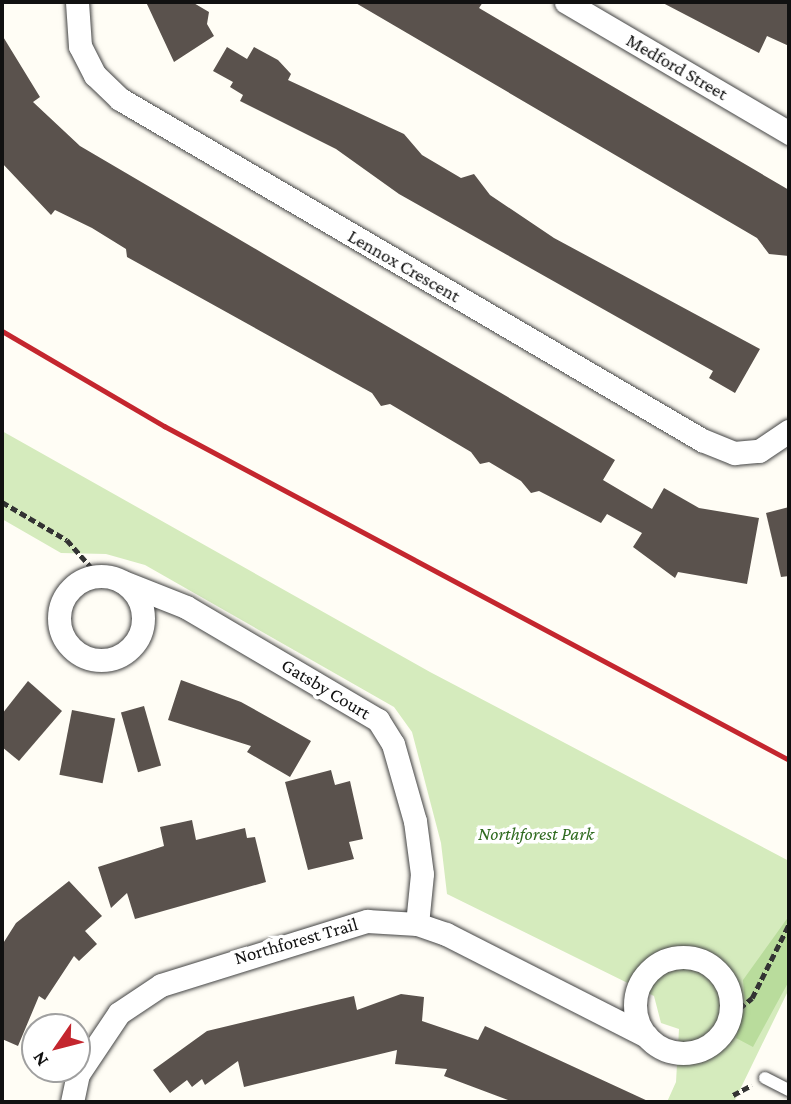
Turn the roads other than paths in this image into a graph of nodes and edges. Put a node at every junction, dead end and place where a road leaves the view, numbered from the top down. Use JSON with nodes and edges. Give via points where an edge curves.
{"nodes":[{"id":1,"x":77,"y":2,"type":"edge"},
{"id":2,"x":566,"y":2,"type":"edge"},
{"id":3,"x":789,"y":133,"type":"edge"},
{"id":4,"x":789,"y":431,"type":"edge"},
{"id":5,"x":123,"y":582,"type":"junction"},
{"id":6,"x":417,"y":923,"type":"junction"},
{"id":7,"x":646,"y":1036,"type":"junction"},
{"id":8,"x":765,"y":1078,"type":"dead end"},
{"id":9,"x":789,"y":1090,"type":"edge"},
{"id":10,"x":72,"y":1102,"type":"edge"}],
"edges":[{"from":1,"to":4,"type":"street","name":"Lennox Crescent","via":[[80,46],[95,75],[120,99],[702,440],[734,453],[759,451]]},
{"from":2,"to":3,"type":"street","name":"Medford Street"},
{"from":5,"to":5,"type":"street","name":"Gatsby Court","via":[[143,612],[138,639],[123,654],[89,659],[64,639],[58,617],[68,590],[97,575]]},
{"from":5,"to":6,"type":"street","name":"Gatsby Court","via":[[186,607],[378,720],[393,744],[415,821],[422,874]]},
{"from":6,"to":7,"type":"street","name":"Northforest Trail"},
{"from":6,"to":10,"type":"street","name":"Northforest Trail","via":[[368,921],[161,985],[119,1013],[78,1074]]},
{"from":7,"to":7,"type":"street","name":"Northforest Trail","via":[[637,1021],[637,991],[653,967],[674,957],[707,962],[720,973],[729,987],[731,1015],[720,1038],[689,1053],[672,1053]]},
{"from":8,"to":9,"type":"lane"}]}
